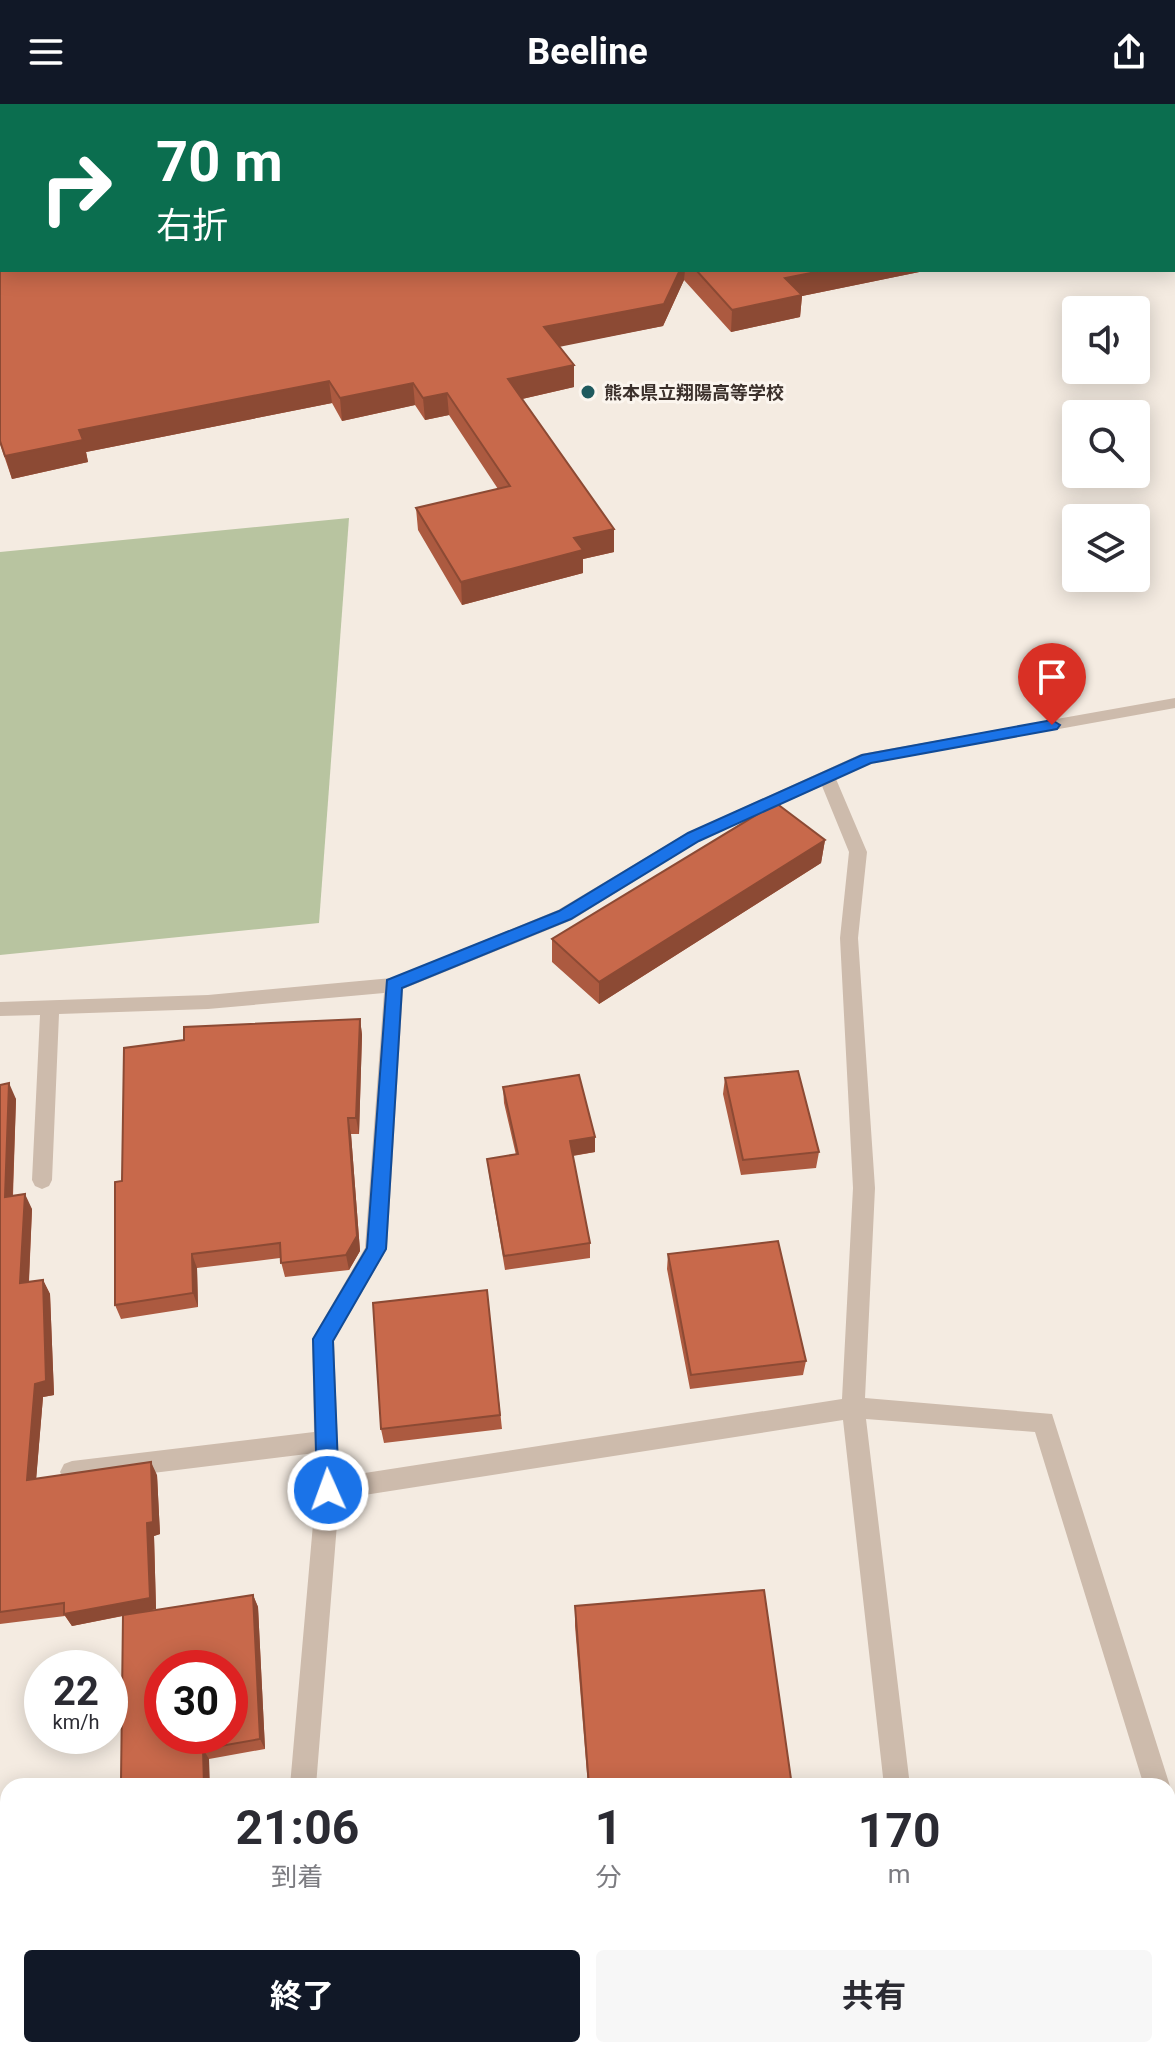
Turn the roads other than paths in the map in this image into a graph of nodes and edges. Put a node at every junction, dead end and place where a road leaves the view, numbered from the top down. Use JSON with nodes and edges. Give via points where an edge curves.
{"nodes":[{"id":1,"x":1175,"y":703,"type":"edge"},
{"id":2,"x":827,"y":778,"type":"junction"},
{"id":3,"x":394,"y":985,"type":"junction"},
{"id":4,"x":50,"y":1006,"type":"junction"},
{"id":5,"x":0,"y":1009,"type":"edge"},
{"id":6,"x":42,"y":1180,"type":"dead end"},
{"id":7,"x":853,"y":1408,"type":"junction"},
{"id":8,"x":326,"y":1441,"type":"junction"},
{"id":9,"x":72,"y":1472,"type":"edge"},
{"id":10,"x":328,"y":1490,"type":"junction"},
{"id":11,"x":304,"y":1778,"type":"edge"},
{"id":12,"x":896,"y":1778,"type":"edge"},
{"id":13,"x":1155,"y":1778,"type":"edge"}],
"edges":[{"from":1,"to":2,"type":"street","via":[[867,758]]},
{"from":2,"to":3,"type":"street","via":[[693,837],[565,915]]},
{"from":2,"to":7,"type":"street","via":[[858,852],[849,938],[864,1188]]},
{"from":3,"to":4,"type":"street","via":[[208,1002]]},
{"from":3,"to":8,"type":"street","via":[[376,1249],[323,1339]]},
{"from":4,"to":5,"type":"street"},
{"from":4,"to":6,"type":"street"},
{"from":7,"to":10,"type":"street"},
{"from":7,"to":12,"type":"street"},
{"from":7,"to":13,"type":"street","via":[[1044,1422]]},
{"from":8,"to":9,"type":"street"},
{"from":8,"to":10,"type":"street"},
{"from":10,"to":11,"type":"street"}]}
